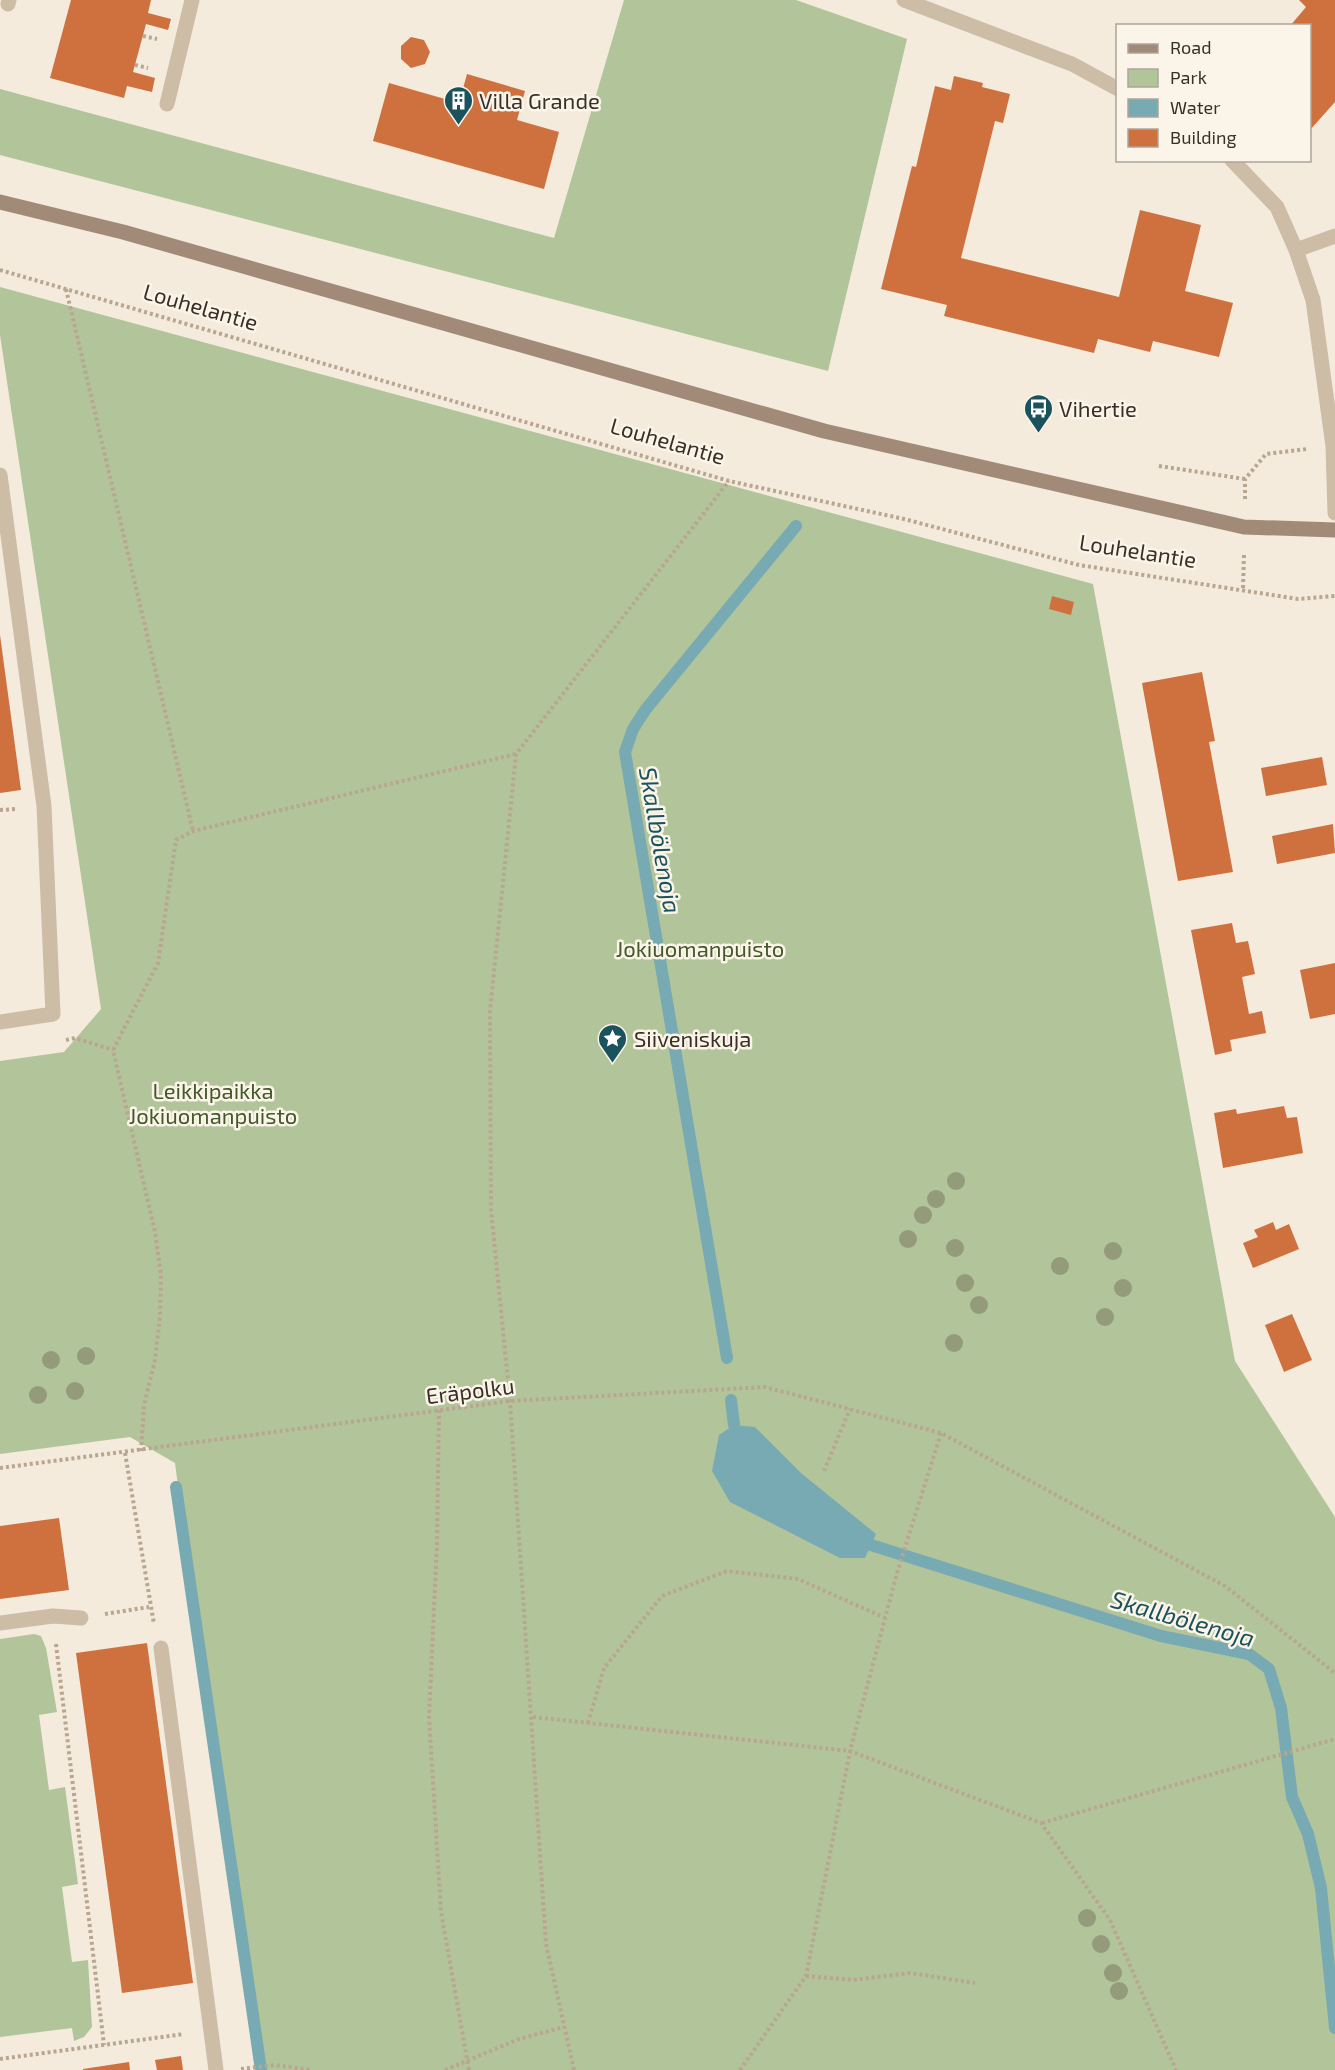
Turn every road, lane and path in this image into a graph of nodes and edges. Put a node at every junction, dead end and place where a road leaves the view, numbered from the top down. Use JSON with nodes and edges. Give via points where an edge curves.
{"nodes":[{"id":1,"x":192,"y":0,"type":"edge"},
{"id":2,"x":904,"y":0,"type":"edge"},
{"id":3,"x":1116,"y":88,"type":"edge"},
{"id":4,"x":167,"y":104,"type":"dead end"},
{"id":5,"x":1234,"y":162,"type":"edge"},
{"id":6,"x":0,"y":202,"type":"edge"},
{"id":7,"x":1335,"y":236,"type":"edge"},
{"id":8,"x":1296,"y":250,"type":"junction"},
{"id":9,"x":0,"y":270,"type":"edge"},
{"id":10,"x":66,"y":289,"type":"junction"},
{"id":11,"x":1333,"y":446,"type":"junction"},
{"id":12,"x":1159,"y":466,"type":"dead end"},
{"id":13,"x":0,"y":475,"type":"edge"},
{"id":14,"x":1245,"y":479,"type":"junction"},
{"id":15,"x":729,"y":481,"type":"junction"},
{"id":16,"x":1335,"y":513,"type":"edge"},
{"id":17,"x":1244,"y":527,"type":"junction"},
{"id":18,"x":1335,"y":530,"type":"edge"},
{"id":19,"x":1244,"y":588,"type":"junction"},
{"id":20,"x":1335,"y":596,"type":"edge"},
{"id":21,"x":516,"y":754,"type":"junction"},
{"id":22,"x":193,"y":831,"type":"junction"},
{"id":23,"x":0,"y":1022,"type":"edge"},
{"id":24,"x":64,"y":1040,"type":"dead end"},
{"id":25,"x":113,"y":1050,"type":"junction"},
{"id":26,"x":510,"y":1401,"type":"junction"},
{"id":27,"x":850,"y":1409,"type":"junction"},
{"id":28,"x":439,"y":1410,"type":"junction"},
{"id":29,"x":941,"y":1432,"type":"junction"},
{"id":30,"x":141,"y":1451,"type":"junction"},
{"id":31,"x":126,"y":1453,"type":"junction"},
{"id":32,"x":0,"y":1468,"type":"edge"},
{"id":33,"x":825,"y":1471,"type":"dead end"},
{"id":34,"x":149,"y":1606,"type":"junction"},
{"id":35,"x":53,"y":1616,"type":"junction"},
{"id":36,"x":81,"y":1618,"type":"joint"},
{"id":37,"x":885,"y":1618,"type":"junction"},
{"id":38,"x":0,"y":1623,"type":"edge"},
{"id":39,"x":161,"y":1648,"type":"joint"},
{"id":40,"x":1335,"y":1673,"type":"edge"},
{"id":41,"x":533,"y":1717,"type":"junction"},
{"id":42,"x":588,"y":1723,"type":"junction"},
{"id":43,"x":1335,"y":1739,"type":"edge"},
{"id":44,"x":850,"y":1751,"type":"junction"},
{"id":45,"x":1041,"y":1823,"type":"junction"},
{"id":46,"x":806,"y":1976,"type":"junction"},
{"id":47,"x":975,"y":1983,"type":"dead end"},
{"id":48,"x":564,"y":2027,"type":"junction"},
{"id":49,"x":211,"y":2031,"type":"junction"},
{"id":50,"x":104,"y":2045,"type":"junction"},
{"id":51,"x":0,"y":2059,"type":"edge"},
{"id":52,"x":466,"y":2061,"type":"junction"},
{"id":53,"x":240,"y":2069,"type":"edge"},
{"id":54,"x":216,"y":2070,"type":"edge"},
{"id":55,"x":312,"y":2070,"type":"edge"},
{"id":56,"x":445,"y":2070,"type":"edge"},
{"id":57,"x":469,"y":2070,"type":"edge"},
{"id":58,"x":574,"y":2070,"type":"edge"},
{"id":59,"x":740,"y":2070,"type":"edge"},
{"id":60,"x":1176,"y":2070,"type":"edge"}],
"edges":[{"from":1,"to":4,"type":"street"},
{"from":2,"to":3,"type":"street","via":[[1072,64]]},
{"from":5,"to":8,"type":"street","via":[[1277,207]]},
{"from":6,"to":17,"type":"main road","name":"Louhelantie","via":[[123,232],[824,431]]},
{"from":7,"to":8,"type":"street"},
{"from":8,"to":11,"type":"street","via":[[1313,300]]},
{"from":9,"to":10,"type":"path","name":"Louhelantie"},
{"from":10,"to":15,"type":"path","name":"Louhelantie"},
{"from":10,"to":22,"type":"path"},
{"from":11,"to":14,"type":"path","via":[[1266,454]]},
{"from":11,"to":16,"type":"street"},
{"from":12,"to":14,"type":"path"},
{"from":13,"to":23,"type":"street","via":[[44,806],[53,1014]]},
{"from":14,"to":17,"type":"path"},
{"from":15,"to":19,"type":"path","name":"Louhelantie","via":[[904,519],[1079,565]]},
{"from":15,"to":21,"type":"path"},
{"from":17,"to":18,"type":"main road","name":"Louhelantie"},
{"from":17,"to":19,"type":"path"},
{"from":19,"to":20,"type":"path","name":"Louhelantie","via":[[1298,599]]},
{"from":21,"to":22,"type":"path"},
{"from":21,"to":26,"type":"path","via":[[490,1011],[491,1209]]},
{"from":22,"to":25,"type":"path","via":[[176,840],[158,963]]},
{"from":24,"to":25,"type":"path","via":[[75,1038]]},
{"from":25,"to":30,"type":"path","via":[[151,1210],[161,1275],[159,1327],[144,1405]]},
{"from":26,"to":27,"type":"path","name":"Eräpolku","via":[[765,1388]]},
{"from":26,"to":28,"type":"path","name":"Eräpolku"},
{"from":26,"to":41,"type":"path"},
{"from":27,"to":29,"type":"path","name":"Eräpolku"},
{"from":27,"to":33,"type":"path"},
{"from":28,"to":30,"type":"path","name":"Eräpolku"},
{"from":28,"to":52,"type":"path","via":[[429,1716],[441,1912]]},
{"from":29,"to":37,"type":"path"},
{"from":29,"to":40,"type":"path","name":"Eräpolku","via":[[1225,1586]]},
{"from":30,"to":31,"type":"path","name":"Eräpolku"},
{"from":31,"to":32,"type":"path","name":"Eräpolku"},
{"from":31,"to":34,"type":"path"},
{"from":34,"to":36,"type":"path"},
{"from":34,"to":39,"type":"path"},
{"from":35,"to":36,"type":"street"},
{"from":35,"to":38,"type":"street"},
{"from":35,"to":50,"type":"path"},
{"from":37,"to":42,"type":"path","via":[[798,1579],[727,1571],[662,1596],[604,1668]]},
{"from":37,"to":44,"type":"path"},
{"from":39,"to":49,"type":"street"},
{"from":41,"to":42,"type":"path"},
{"from":41,"to":48,"type":"path","via":[[546,1944]]},
{"from":42,"to":44,"type":"path"},
{"from":43,"to":45,"type":"path"},
{"from":44,"to":45,"type":"path"},
{"from":44,"to":46,"type":"path"},
{"from":45,"to":60,"type":"path","via":[[1110,1920]]},
{"from":46,"to":47,"type":"path","via":[[853,1980],[910,1973]]},
{"from":46,"to":59,"type":"path"},
{"from":48,"to":52,"type":"path","via":[[519,2039]]},
{"from":48,"to":58,"type":"path"},
{"from":49,"to":50,"type":"path"},
{"from":49,"to":54,"type":"street"},
{"from":50,"to":51,"type":"path"},
{"from":52,"to":56,"type":"path"},
{"from":52,"to":57,"type":"path"},
{"from":53,"to":55,"type":"path","via":[[275,2065]]}]}
